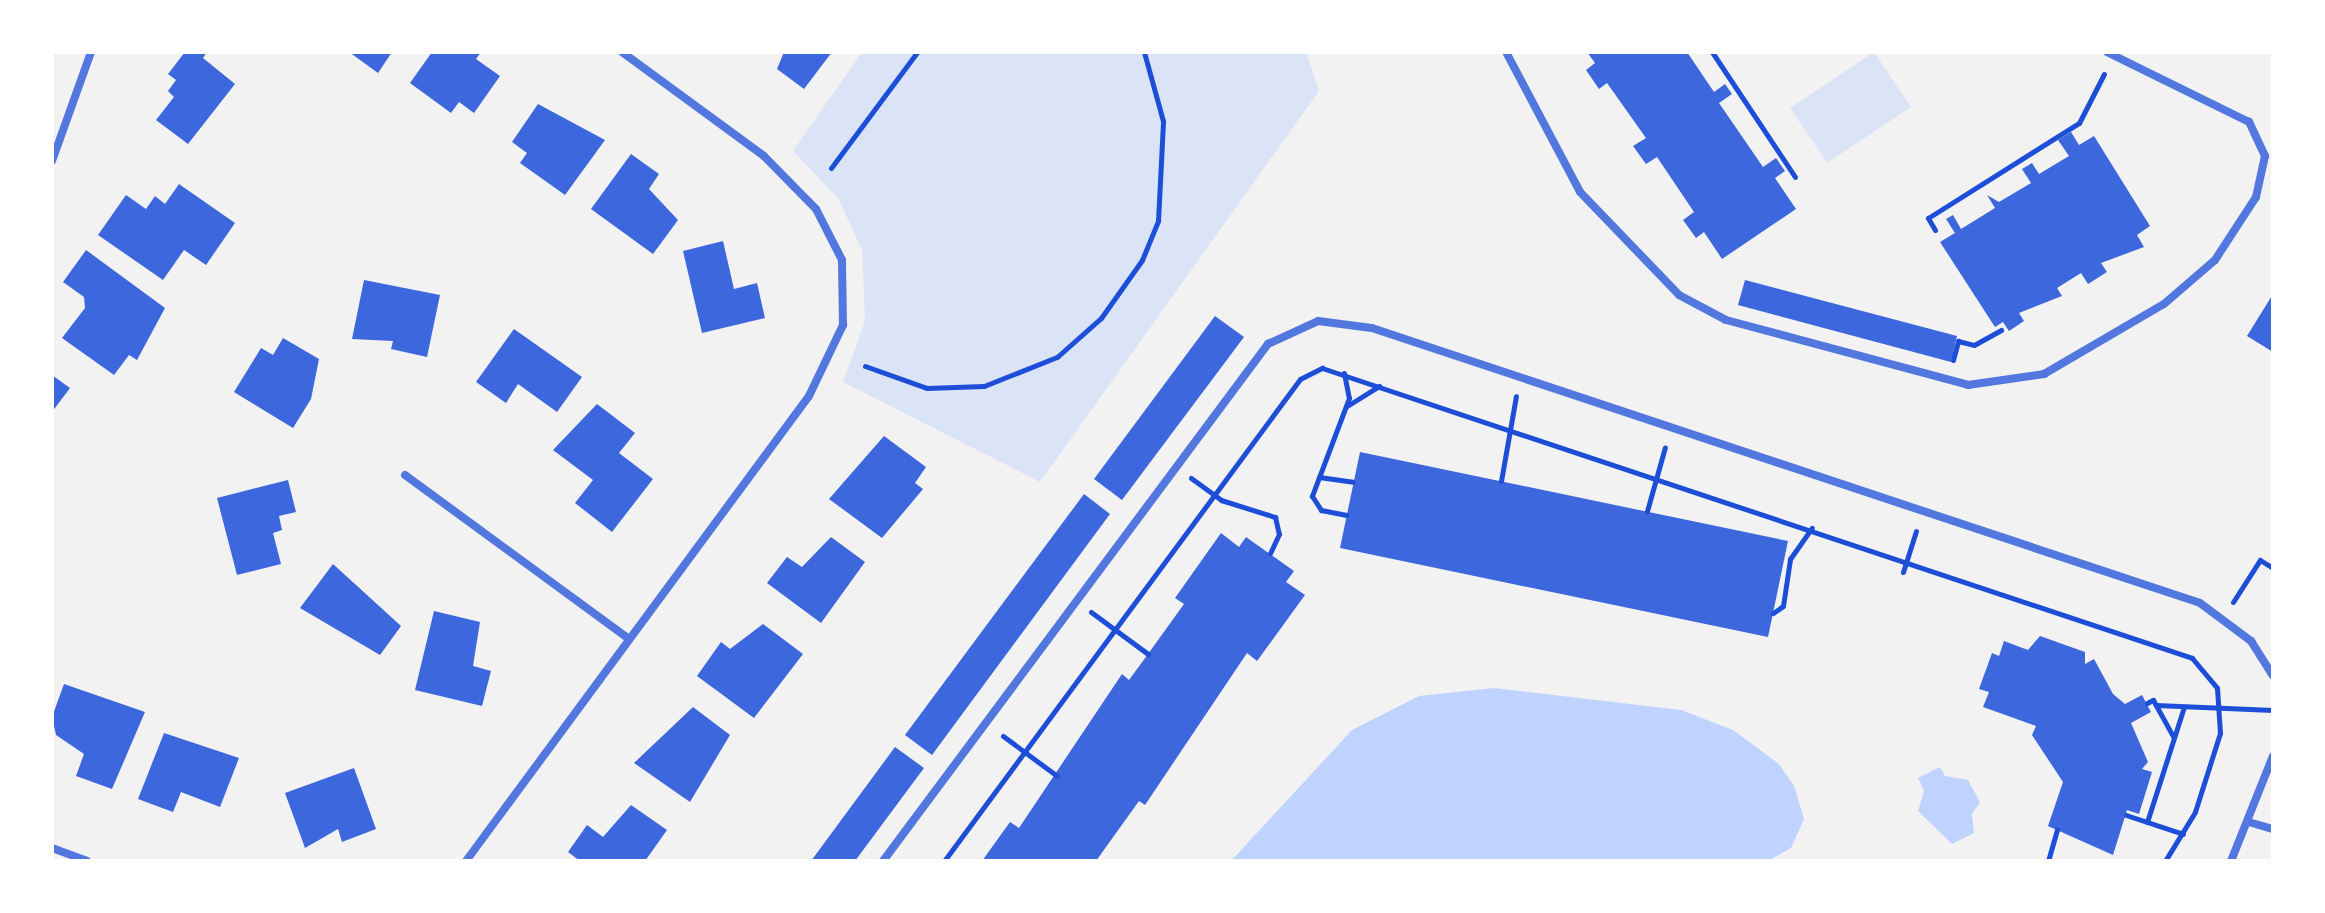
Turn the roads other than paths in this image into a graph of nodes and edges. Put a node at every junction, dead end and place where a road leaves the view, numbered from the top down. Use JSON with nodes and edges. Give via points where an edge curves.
{"nodes":[{"id":1,"x":91,"y":52,"type":"edge"},
{"id":2,"x":622,"y":52,"type":"edge"},
{"id":3,"x":1506,"y":52,"type":"edge"},
{"id":4,"x":2111,"y":54,"type":"edge"},
{"id":5,"x":52,"y":161,"type":"edge"},
{"id":6,"x":405,"y":475,"type":"dead end"},
{"id":7,"x":628,"y":638,"type":"junction"},
{"id":8,"x":2273,"y":676,"type":"edge"},
{"id":9,"x":2273,"y":756,"type":"edge"},
{"id":10,"x":2252,"y":823,"type":"junction"},
{"id":11,"x":2273,"y":829,"type":"edge"},
{"id":12,"x":52,"y":848,"type":"edge"},
{"id":13,"x":87,"y":861,"type":"edge"},
{"id":14,"x":466,"y":861,"type":"edge"},
{"id":15,"x":883,"y":861,"type":"edge"},
{"id":16,"x":2231,"y":861,"type":"edge"}],
"edges":[{"from":1,"to":5,"type":"street"},
{"from":2,"to":7,"type":"street","via":[[764,156],[828,225],[846,295],[843,325],[822,376]]},
{"from":3,"to":4,"type":"street","via":[[1580,192],[1667,287],[1726,320],[1947,382],[2016,381],[2064,365],[2192,283],[2256,197],[2265,156],[2249,122]]},
{"from":6,"to":7,"type":"street"},
{"from":7,"to":14,"type":"street"},
{"from":8,"to":15,"type":"street","via":[[2251,641],[2200,603],[1372,328],[1318,321],[1268,344]]},
{"from":9,"to":10,"type":"street"},
{"from":10,"to":11,"type":"street"},
{"from":10,"to":16,"type":"street"},
{"from":12,"to":13,"type":"street"}]}
